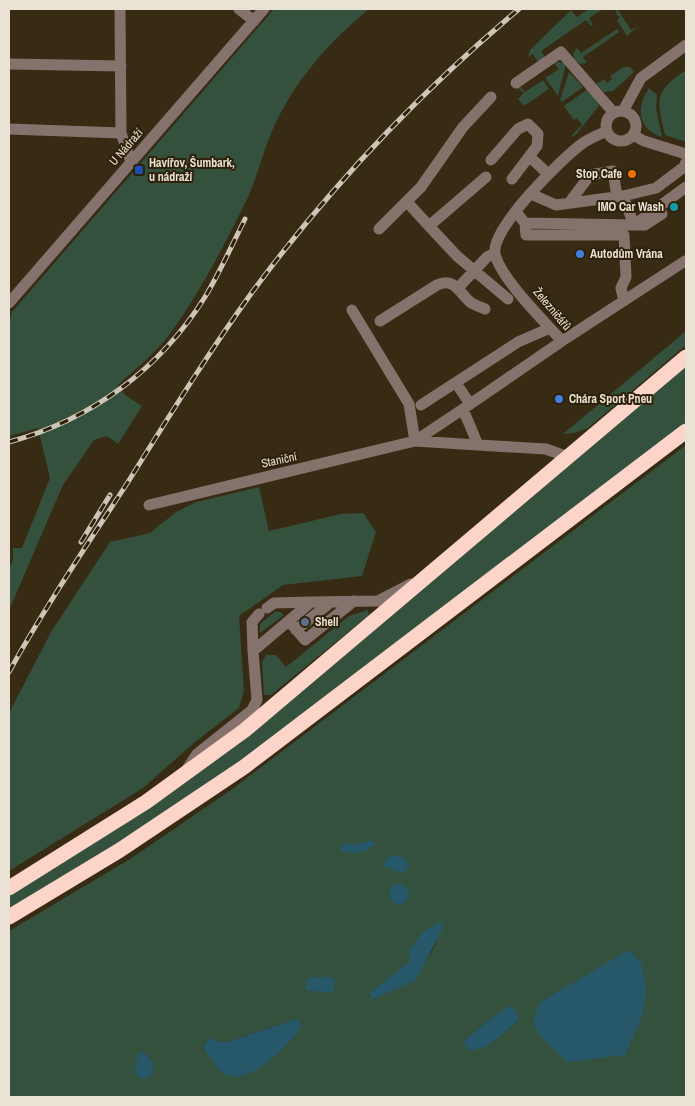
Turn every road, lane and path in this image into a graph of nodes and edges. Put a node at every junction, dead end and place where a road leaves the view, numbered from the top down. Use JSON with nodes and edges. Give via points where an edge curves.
{"nodes":[{"id":1,"x":120,"y":9,"type":"edge"},
{"id":2,"x":239,"y":9,"type":"edge"},
{"id":3,"x":264,"y":9,"type":"edge"},
{"id":4,"x":254,"y":21,"type":"junction"},
{"id":5,"x":686,"y":45,"type":"edge"},
{"id":6,"x":9,"y":64,"type":"edge"},
{"id":7,"x":120,"y":66,"type":"junction"},
{"id":8,"x":516,"y":83,"type":"dead end"},
{"id":9,"x":492,"y":97,"type":"dead end"},
{"id":10,"x":618,"y":112,"type":"junction"},
{"id":11,"x":9,"y":129,"type":"edge"},
{"id":12,"x":607,"y":131,"type":"junction"},
{"id":13,"x":121,"y":133,"type":"junction"},
{"id":14,"x":633,"y":135,"type":"junction"},
{"id":15,"x":142,"y":150,"type":"junction"},
{"id":16,"x":686,"y":154,"type":"edge"},
{"id":17,"x":530,"y":158,"type":"junction"},
{"id":18,"x":491,"y":160,"type":"dead end"},
{"id":19,"x":131,"y":162,"type":"junction"},
{"id":20,"x":686,"y":162,"type":"edge"},
{"id":21,"x":548,"y":174,"type":"junction"},
{"id":22,"x":486,"y":177,"type":"dead end"},
{"id":23,"x":512,"y":179,"type":"dead end"},
{"id":24,"x":686,"y":187,"type":"edge"},
{"id":25,"x":531,"y":194,"type":"junction"},
{"id":26,"x":620,"y":196,"type":"junction"},
{"id":27,"x":407,"y":202,"type":"junction"},
{"id":28,"x":569,"y":203,"type":"junction"},
{"id":29,"x":516,"y":212,"type":"junction"},
{"id":30,"x":662,"y":214,"type":"dead end"},
{"id":31,"x":84,"y":217,"type":"junction"},
{"id":32,"x":525,"y":223,"type":"junction"},
{"id":33,"x":634,"y":225,"type":"junction"},
{"id":34,"x":430,"y":226,"type":"junction"},
{"id":35,"x":379,"y":229,"type":"dead end"},
{"id":36,"x":495,"y":253,"type":"junction"},
{"id":37,"x":685,"y":261,"type":"dead end"},
{"id":38,"x":475,"y":270,"type":"junction"},
{"id":39,"x":9,"y":287,"type":"edge"},
{"id":40,"x":24,"y":287,"type":"junction"},
{"id":41,"x":458,"y":288,"type":"junction"},
{"id":42,"x":508,"y":299,"type":"dead end"},
{"id":43,"x":624,"y":301,"type":"junction"},
{"id":44,"x":9,"y":303,"type":"edge"},
{"id":45,"x":485,"y":309,"type":"dead end"},
{"id":46,"x":352,"y":310,"type":"dead end"},
{"id":47,"x":380,"y":321,"type":"dead end"},
{"id":48,"x":550,"y":328,"type":"junction"},
{"id":49,"x":562,"y":341,"type":"junction"},
{"id":50,"x":686,"y":357,"type":"edge"},
{"id":51,"x":456,"y":383,"type":"junction"},
{"id":52,"x":421,"y":406,"type":"dead end"},
{"id":53,"x":467,"y":407,"type":"junction"},
{"id":54,"x":686,"y":431,"type":"edge"},
{"id":55,"x":415,"y":441,"type":"junction"},
{"id":56,"x":478,"y":445,"type":"junction"},
{"id":57,"x":568,"y":457,"type":"junction"},
{"id":58,"x":149,"y":505,"type":"dead end"},
{"id":59,"x":432,"y":573,"type":"junction"},
{"id":60,"x":354,"y":601,"type":"junction"},
{"id":61,"x":311,"y":602,"type":"junction"},
{"id":62,"x":331,"y":602,"type":"junction"},
{"id":63,"x":292,"y":625,"type":"junction"},
{"id":64,"x":254,"y":651,"type":"junction"},
{"id":65,"x":182,"y":776,"type":"junction"},
{"id":66,"x":9,"y":888,"type":"edge"},
{"id":67,"x":9,"y":917,"type":"edge"}],
"edges":[{"from":1,"to":7,"type":"street"},
{"from":2,"to":4,"type":"street"},
{"from":3,"to":4,"type":"street","name":"U Nádraží"},
{"from":4,"to":15,"type":"street","name":"U Nádraží"},
{"from":5,"to":10,"type":"street","via":[[641,78]]},
{"from":6,"to":7,"type":"street"},
{"from":7,"to":13,"type":"street"},
{"from":8,"to":10,"type":"street","via":[[561,52]]},
{"from":9,"to":27,"type":"street","via":[[463,127]]},
{"from":10,"to":12,"type":"street","via":[[606,123]]},
{"from":10,"to":14,"type":"street","via":[[630,114],[635,120]]},
{"from":11,"to":13,"type":"street"},
{"from":12,"to":14,"type":"street","via":[[611,138],[619,141]]},
{"from":12,"to":21,"type":"street","via":[[583,143]]},
{"from":13,"to":19,"type":"street"},
{"from":14,"to":16,"type":"street"},
{"from":15,"to":19,"type":"street","name":"U Nádraží"},
{"from":15,"to":31,"type":"street","via":[[136,168],[98,212]]},
{"from":17,"to":18,"type":"street","via":[[539,139],[528,124],[518,129]]},
{"from":17,"to":21,"type":"street"},
{"from":17,"to":23,"type":"street"},
{"from":19,"to":31,"type":"street","name":"U Nádraží"},
{"from":20,"to":26,"type":"street","via":[[656,188]]},
{"from":21,"to":25,"type":"street"},
{"from":22,"to":34,"type":"street"},
{"from":24,"to":33,"type":"street"},
{"from":25,"to":28,"type":"street","via":[[556,205]]},
{"from":25,"to":29,"type":"street"},
{"from":26,"to":28,"type":"street"},
{"from":26,"to":28,"type":"street","via":[[613,171],[590,175]]},
{"from":26,"to":33,"type":"street"},
{"from":27,"to":34,"type":"street"},
{"from":27,"to":35,"type":"street"},
{"from":29,"to":32,"type":"street"},
{"from":29,"to":36,"type":"street","via":[[498,236]]},
{"from":30,"to":33,"type":"street","via":[[646,225]]},
{"from":31,"to":40,"type":"street","name":"U Nádraží"},
{"from":32,"to":33,"type":"street"},
{"from":32,"to":43,"type":"street","via":[[526,236],[624,235],[626,277],[621,288]]},
{"from":34,"to":38,"type":"street","via":[[457,256]]},
{"from":36,"to":38,"type":"street"},
{"from":36,"to":48,"type":"street","name":"Železničářů","via":[[510,281]]},
{"from":37,"to":43,"type":"street"},
{"from":38,"to":41,"type":"street"},
{"from":38,"to":42,"type":"street"},
{"from":39,"to":40,"type":"street"},
{"from":40,"to":44,"type":"street","name":"U Nádraží"},
{"from":41,"to":45,"type":"street","via":[[471,302]]},
{"from":41,"to":47,"type":"street","via":[[450,282],[437,284]]},
{"from":43,"to":49,"type":"street"},
{"from":46,"to":55,"type":"street","via":[[409,404]]},
{"from":48,"to":49,"type":"street","name":"Železničářů"},
{"from":48,"to":51,"type":"street","via":[[518,342]]},
{"from":49,"to":53,"type":"street","name":"Železničářů"},
{"from":50,"to":57,"type":"highway"},
{"from":51,"to":52,"type":"street"},
{"from":51,"to":53,"type":"street"},
{"from":53,"to":55,"type":"street","name":"Staniční"},
{"from":53,"to":56,"type":"street"},
{"from":54,"to":67,"type":"highway","via":[[244,767],[120,850]]},
{"from":55,"to":56,"type":"street","name":"Staniční"},
{"from":55,"to":58,"type":"street","name":"Staniční"},
{"from":56,"to":57,"type":"street","via":[[546,448]]},
{"from":57,"to":59,"type":"highway"},
{"from":59,"to":60,"type":"street","via":[[378,601]]},
{"from":59,"to":65,"type":"highway","via":[[267,712]]},
{"from":60,"to":62,"type":"street"},
{"from":60,"to":63,"type":"street","via":[[305,640]]},
{"from":61,"to":62,"type":"street"},
{"from":61,"to":63,"type":"street"},
{"from":61,"to":64,"type":"street","via":[[274,603],[263,611],[252,622]]},
{"from":62,"to":63,"type":"street"},
{"from":63,"to":64,"type":"street"},
{"from":64,"to":65,"type":"street","via":[[257,700],[252,710],[197,754]]},
{"from":65,"to":66,"type":"highway","via":[[108,827]]}]}
